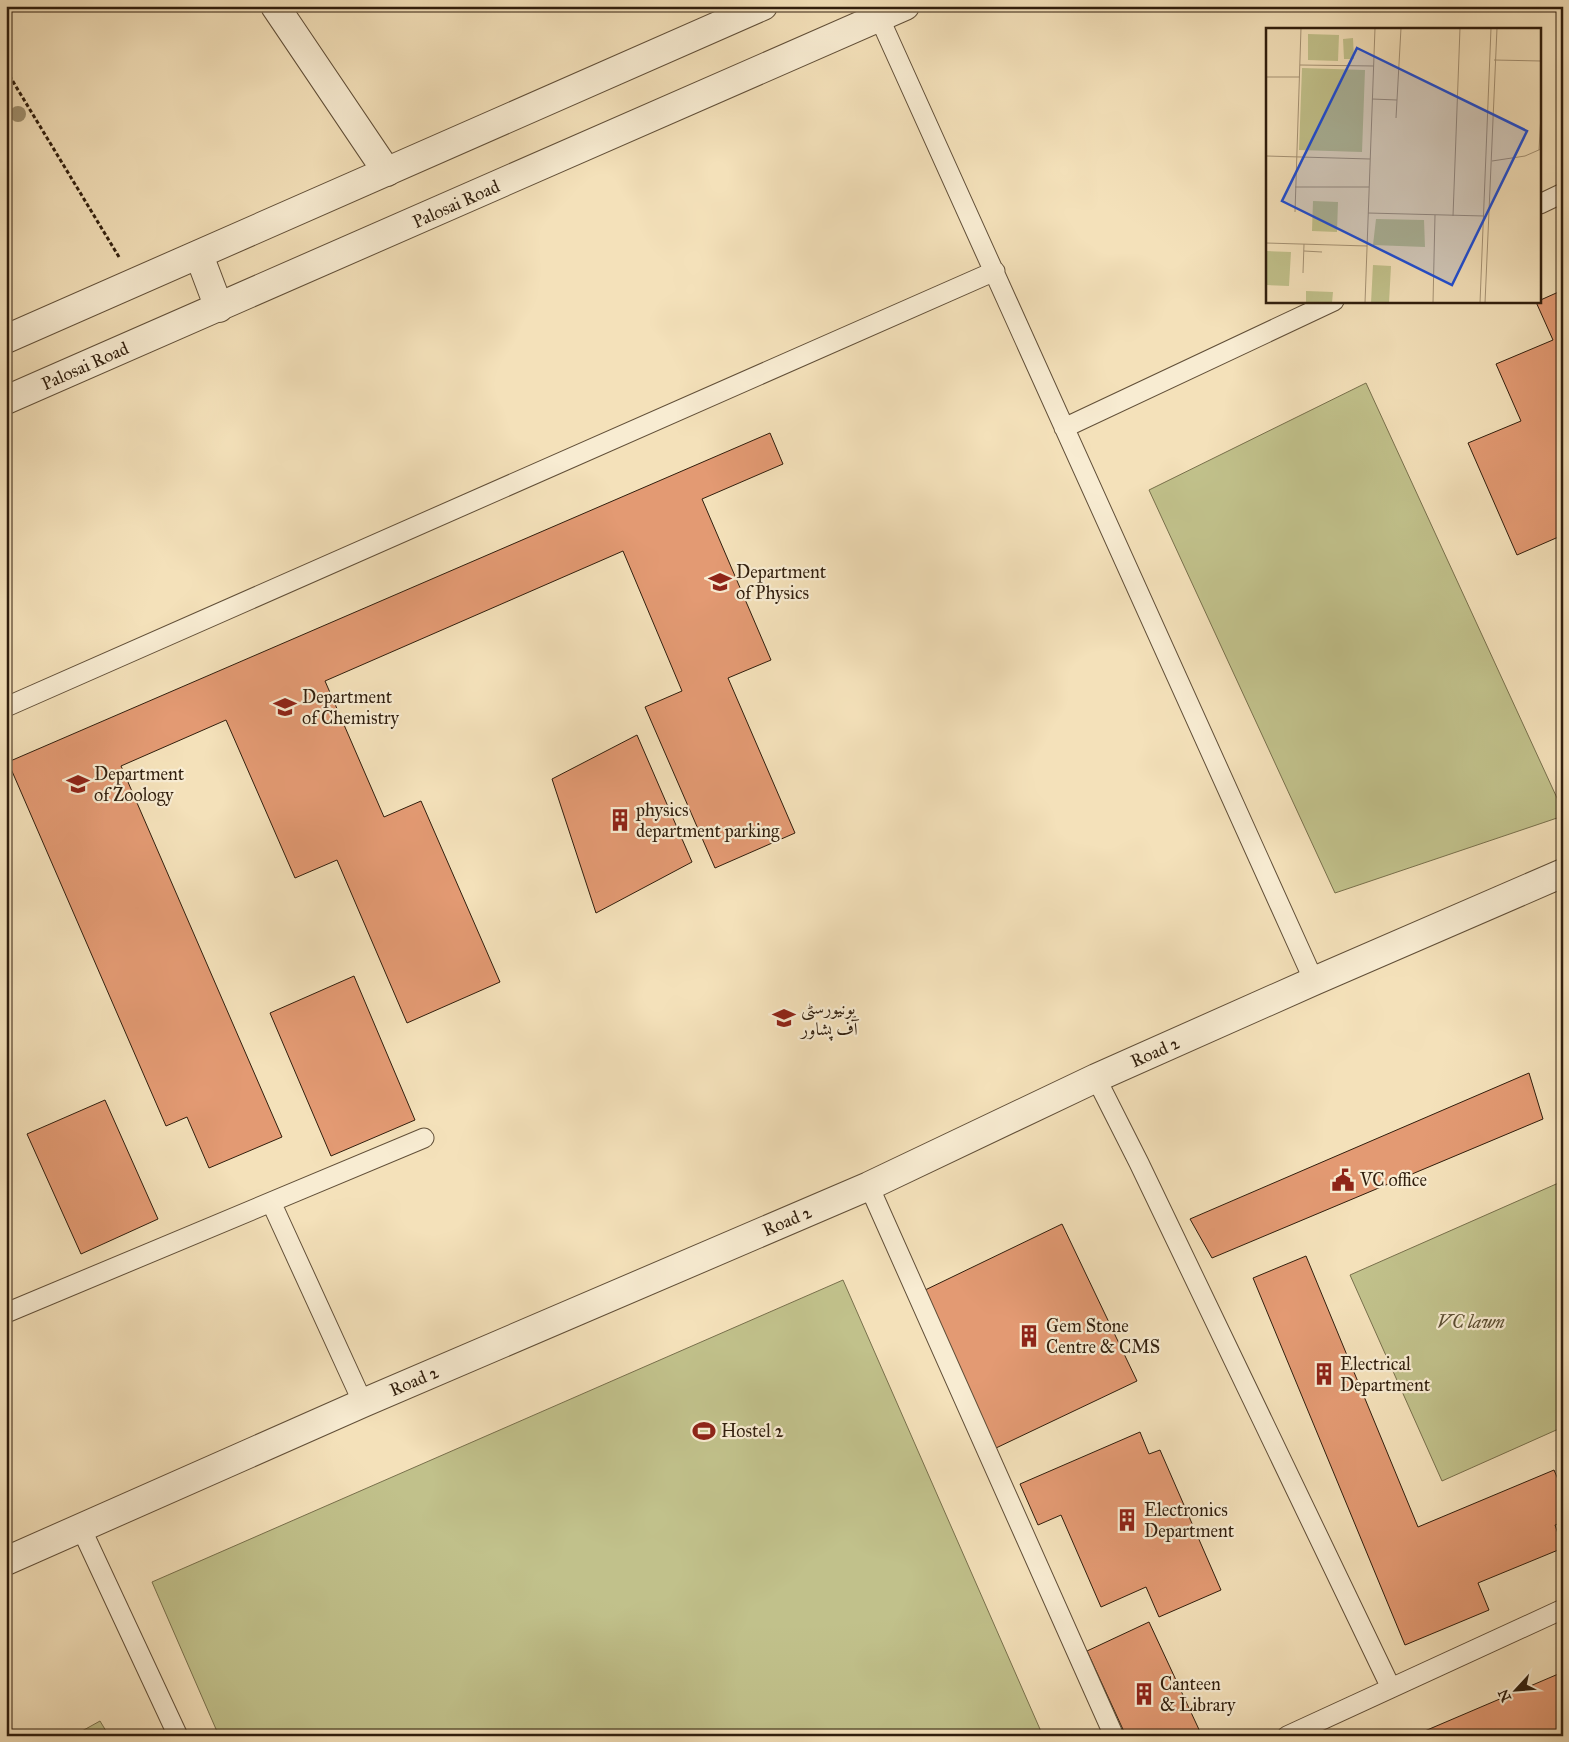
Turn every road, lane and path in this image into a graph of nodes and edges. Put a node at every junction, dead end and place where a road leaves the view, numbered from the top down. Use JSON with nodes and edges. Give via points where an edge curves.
{"nodes":[{"id":1,"x":275,"y":6,"type":"edge"},
{"id":2,"x":763,"y":6,"type":"edge"},
{"id":3,"x":905,"y":6,"type":"edge"},
{"id":4,"x":879,"y":17,"type":"junction"},
{"id":5,"x":6,"y":70,"type":"edge"},
{"id":6,"x":387,"y":172,"type":"junction"},
{"id":7,"x":1563,"y":194,"type":"edge"},
{"id":8,"x":1542,"y":203,"type":"edge"},
{"id":9,"x":199,"y":255,"type":"junction"},
{"id":10,"x":995,"y":271,"type":"junction"},
{"id":11,"x":134,"y":283,"type":"junction"},
{"id":12,"x":1332,"y":302,"type":"edge"},
{"id":13,"x":219,"y":308,"type":"junction"},
{"id":14,"x":6,"y":340,"type":"edge"},
{"id":15,"x":6,"y":400,"type":"edge"},
{"id":16,"x":1064,"y":428,"type":"junction"},
{"id":17,"x":6,"y":707,"type":"edge"},
{"id":18,"x":1563,"y":873,"type":"edge"},
{"id":19,"x":1314,"y":981,"type":"junction"},
{"id":20,"x":1096,"y":1078,"type":"junction"},
{"id":21,"x":424,"y":1138,"type":"dead end"},
{"id":22,"x":868,"y":1186,"type":"junction"},
{"id":23,"x":271,"y":1202,"type":"junction"},
{"id":24,"x":6,"y":1313,"type":"edge"},
{"id":25,"x":363,"y":1403,"type":"junction"},
{"id":26,"x":81,"y":1528,"type":"junction"},
{"id":27,"x":6,"y":1561,"type":"edge"},
{"id":28,"x":1563,"y":1609,"type":"edge"},
{"id":29,"x":1391,"y":1688,"type":"junction"},
{"id":30,"x":178,"y":1736,"type":"edge"},
{"id":31,"x":1114,"y":1736,"type":"edge"},
{"id":32,"x":1286,"y":1736,"type":"edge"}],
"edges":[{"from":1,"to":6,"type":"street"},
{"from":2,"to":6,"type":"street"},
{"from":3,"to":4,"type":"street","name":"Palosai Road"},
{"from":4,"to":10,"type":"lane"},
{"from":4,"to":13,"type":"street","name":"Palosai Road"},
{"from":5,"to":11,"type":"path"},
{"from":6,"to":9,"type":"street"},
{"from":7,"to":8,"type":"lane"},
{"from":9,"to":11,"type":"street"},
{"from":9,"to":13,"type":"street"},
{"from":10,"to":16,"type":"lane"},
{"from":10,"to":17,"type":"lane"},
{"from":11,"to":14,"type":"street"},
{"from":12,"to":16,"type":"lane"},
{"from":13,"to":15,"type":"street","name":"Palosai Road"},
{"from":16,"to":19,"type":"lane"},
{"from":18,"to":19,"type":"street","name":"Road 2"},
{"from":19,"to":20,"type":"street","name":"Road 2"},
{"from":20,"to":22,"type":"street","name":"Road 2"},
{"from":20,"to":29,"type":"lane","via":[[1140,1163]]},
{"from":21,"to":23,"type":"lane"},
{"from":22,"to":25,"type":"street","name":"Road 2"},
{"from":22,"to":31,"type":"lane"},
{"from":23,"to":24,"type":"lane"},
{"from":23,"to":25,"type":"lane"},
{"from":25,"to":26,"type":"street","name":"Road 2"},
{"from":26,"to":27,"type":"street","name":"Road 2"},
{"from":26,"to":30,"type":"lane"},
{"from":28,"to":29,"type":"lane"},
{"from":29,"to":32,"type":"lane"}]}
